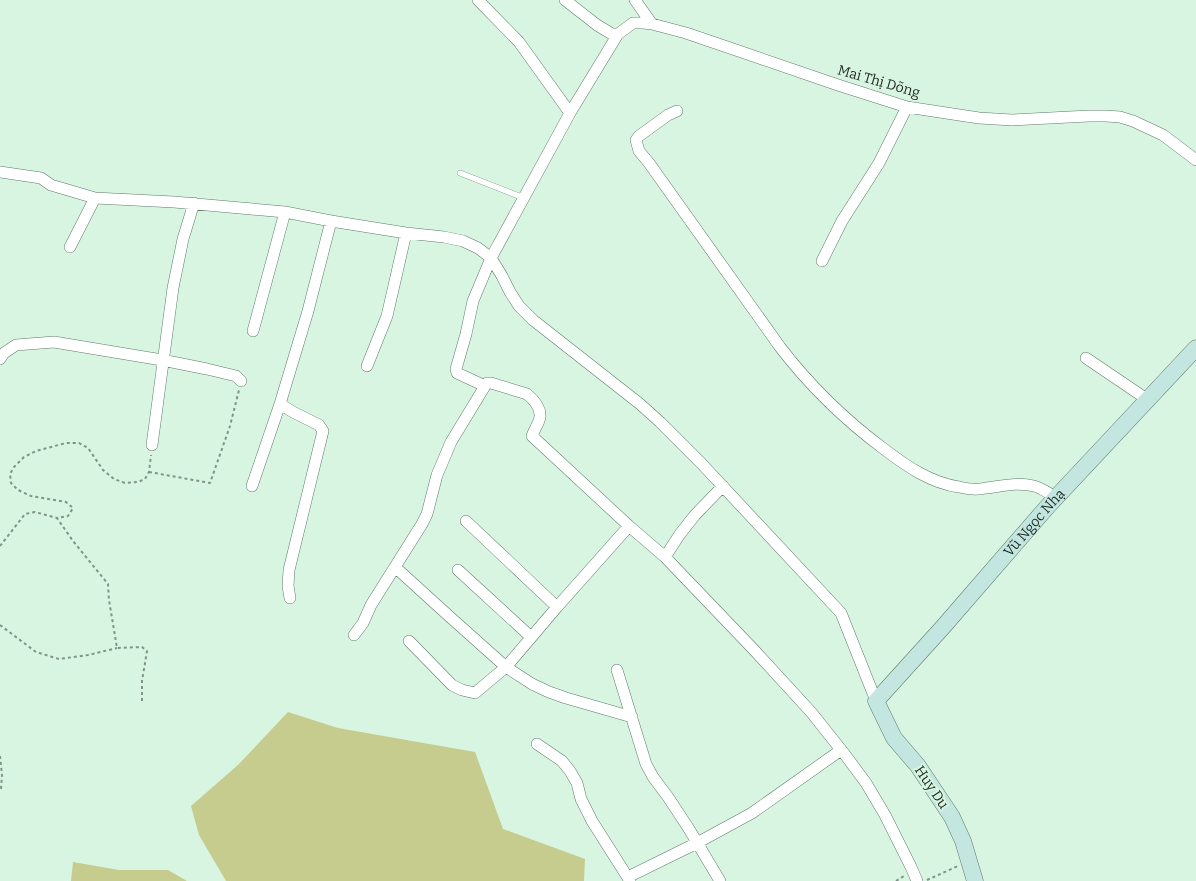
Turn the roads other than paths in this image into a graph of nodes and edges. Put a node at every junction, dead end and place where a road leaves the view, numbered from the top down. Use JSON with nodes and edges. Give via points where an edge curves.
{"nodes":[{"id":1,"x":478,"y":0,"type":"edge"},
{"id":2,"x":565,"y":0,"type":"edge"},
{"id":3,"x":635,"y":0,"type":"edge"},
{"id":4,"x":652,"y":24,"type":"junction"},
{"id":5,"x":618,"y":34,"type":"junction"},
{"id":6,"x":908,"y":107,"type":"junction"},
{"id":7,"x":677,"y":111,"type":"dead end"},
{"id":8,"x":570,"y":113,"type":"junction"},
{"id":9,"x":1196,"y":160,"type":"edge"},
{"id":10,"x":0,"y":172,"type":"edge"},
{"id":11,"x":460,"y":173,"type":"dead end"},
{"id":12,"x":95,"y":198,"type":"junction"},
{"id":13,"x":524,"y":198,"type":"junction"},
{"id":14,"x":194,"y":203,"type":"junction"},
{"id":15,"x":285,"y":212,"type":"junction"},
{"id":16,"x":331,"y":221,"type":"junction"},
{"id":17,"x":406,"y":233,"type":"junction"},
{"id":18,"x":70,"y":247,"type":"dead end"},
{"id":19,"x":491,"y":258,"type":"junction"},
{"id":20,"x":822,"y":261,"type":"dead end"},
{"id":21,"x":253,"y":330,"type":"dead end"},
{"id":22,"x":1196,"y":348,"type":"edge"},
{"id":23,"x":1086,"y":358,"type":"dead end"},
{"id":24,"x":0,"y":359,"type":"edge"},
{"id":25,"x":162,"y":360,"type":"junction"},
{"id":26,"x":367,"y":366,"type":"dead end"},
{"id":27,"x":241,"y":382,"type":"road end"},
{"id":28,"x":485,"y":386,"type":"junction"},
{"id":29,"x":1148,"y":400,"type":"junction"},
{"id":30,"x":280,"y":404,"type":"junction"},
{"id":31,"x":152,"y":445,"type":"road end"},
{"id":32,"x":252,"y":486,"type":"dead end"},
{"id":33,"x":722,"y":486,"type":"junction"},
{"id":34,"x":1056,"y":497,"type":"junction"},
{"id":35,"x":466,"y":521,"type":"dead end"},
{"id":36,"x":629,"y":526,"type":"junction"},
{"id":37,"x":665,"y":557,"type":"junction"},
{"id":38,"x":395,"y":567,"type":"junction"},
{"id":39,"x":458,"y":570,"type":"dead end"},
{"id":40,"x":290,"y":598,"type":"dead end"},
{"id":41,"x":557,"y":607,"type":"junction"},
{"id":42,"x":354,"y":635,"type":"dead end"},
{"id":43,"x":531,"y":638,"type":"junction"},
{"id":44,"x":409,"y":641,"type":"dead end"},
{"id":45,"x":506,"y":667,"type":"junction"},
{"id":46,"x":618,"y":670,"type":"dead end"},
{"id":47,"x":876,"y":701,"type":"junction"},
{"id":48,"x":632,"y":717,"type":"junction"},
{"id":49,"x":537,"y":744,"type":"dead end"},
{"id":50,"x":841,"y":750,"type":"junction"},
{"id":51,"x":697,"y":843,"type":"junction"},
{"id":52,"x":629,"y":879,"type":"edge"},
{"id":53,"x":720,"y":881,"type":"edge"},
{"id":54,"x":917,"y":881,"type":"edge"},
{"id":55,"x":974,"y":881,"type":"edge"}],
"edges":[{"from":1,"to":8,"type":"street","via":[[519,42]]},
{"from":2,"to":5,"type":"street","via":[[612,34]]},
{"from":3,"to":4,"type":"street"},
{"from":4,"to":5,"type":"street","name":"Mai Thị Dõng","via":[[633,23]]},
{"from":4,"to":6,"type":"street","name":"Mai Thị Dõng"},
{"from":5,"to":8,"type":"street"},
{"from":6,"to":9,"type":"street","name":"Mai Thị Dõng","via":[[979,118],[1012,120],[1120,117],[1163,135]]},
{"from":6,"to":20,"type":"street","via":[[879,164],[842,221]]},
{"from":7,"to":34,"type":"street","via":[[638,136],[636,140],[639,150],[780,347],[830,403],[900,462],[932,480],[958,487],[985,489],[1021,484],[1036,487]]},
{"from":8,"to":13,"type":"street"},
{"from":10,"to":12,"type":"street","via":[[41,178],[51,185]]},
{"from":11,"to":13,"type":"lane"},
{"from":12,"to":14,"type":"street"},
{"from":12,"to":18,"type":"street"},
{"from":13,"to":19,"type":"street"},
{"from":14,"to":15,"type":"street"},
{"from":14,"to":25,"type":"street","via":[[183,239],[173,288]]},
{"from":15,"to":16,"type":"street"},
{"from":15,"to":21,"type":"street"},
{"from":16,"to":17,"type":"street"},
{"from":16,"to":30,"type":"street","via":[[308,311]]},
{"from":17,"to":19,"type":"street","via":[[463,241]]},
{"from":17,"to":26,"type":"street","via":[[387,316]]},
{"from":19,"to":28,"type":"street","via":[[473,301],[456,369],[458,373]]},
{"from":19,"to":33,"type":"street","via":[[519,306],[640,404]]},
{"from":22,"to":29,"type":"street","name":"Vũ Ngọc Nhạ"},
{"from":23,"to":29,"type":"street"},
{"from":24,"to":25,"type":"street","via":[[16,345],[54,342]]},
{"from":25,"to":27,"type":"street","via":[[236,376]]},
{"from":25,"to":31,"type":"street"},
{"from":28,"to":36,"type":"street","via":[[491,383],[527,394],[538,407],[540,418],[532,436]]},
{"from":28,"to":38,"type":"street","via":[[451,442],[437,475],[427,514]]},
{"from":29,"to":34,"type":"street","name":"Vũ Ngọc Nhạ"},
{"from":30,"to":32,"type":"street"},
{"from":30,"to":40,"type":"street","via":[[319,425],[323,431],[289,570]]},
{"from":33,"to":37,"type":"street","via":[[695,515]]},
{"from":33,"to":47,"type":"street","via":[[841,613]]},
{"from":34,"to":47,"type":"street","name":"Vũ Ngọc Nhạ"},
{"from":35,"to":41,"type":"street"},
{"from":36,"to":37,"type":"street"},
{"from":36,"to":41,"type":"street"},
{"from":37,"to":50,"type":"street","via":[[801,701]]},
{"from":38,"to":42,"type":"street"},
{"from":38,"to":45,"type":"street"},
{"from":39,"to":43,"type":"street"},
{"from":41,"to":43,"type":"street"},
{"from":43,"to":45,"type":"street"},
{"from":44,"to":45,"type":"street","via":[[452,685],[462,690],[475,693]]},
{"from":45,"to":48,"type":"street","via":[[549,692]]},
{"from":46,"to":48,"type":"street"},
{"from":47,"to":55,"type":"street","name":"Huy Du","via":[[894,738],[918,766],[952,817],[963,841]]},
{"from":48,"to":51,"type":"street","via":[[646,764]]},
{"from":49,"to":52,"type":"street","via":[[562,761],[570,771],[592,821]]},
{"from":50,"to":51,"type":"street","via":[[752,813]]},
{"from":50,"to":54,"type":"street","via":[[866,783],[885,815]]},
{"from":51,"to":52,"type":"street"},
{"from":51,"to":53,"type":"street"}]}
